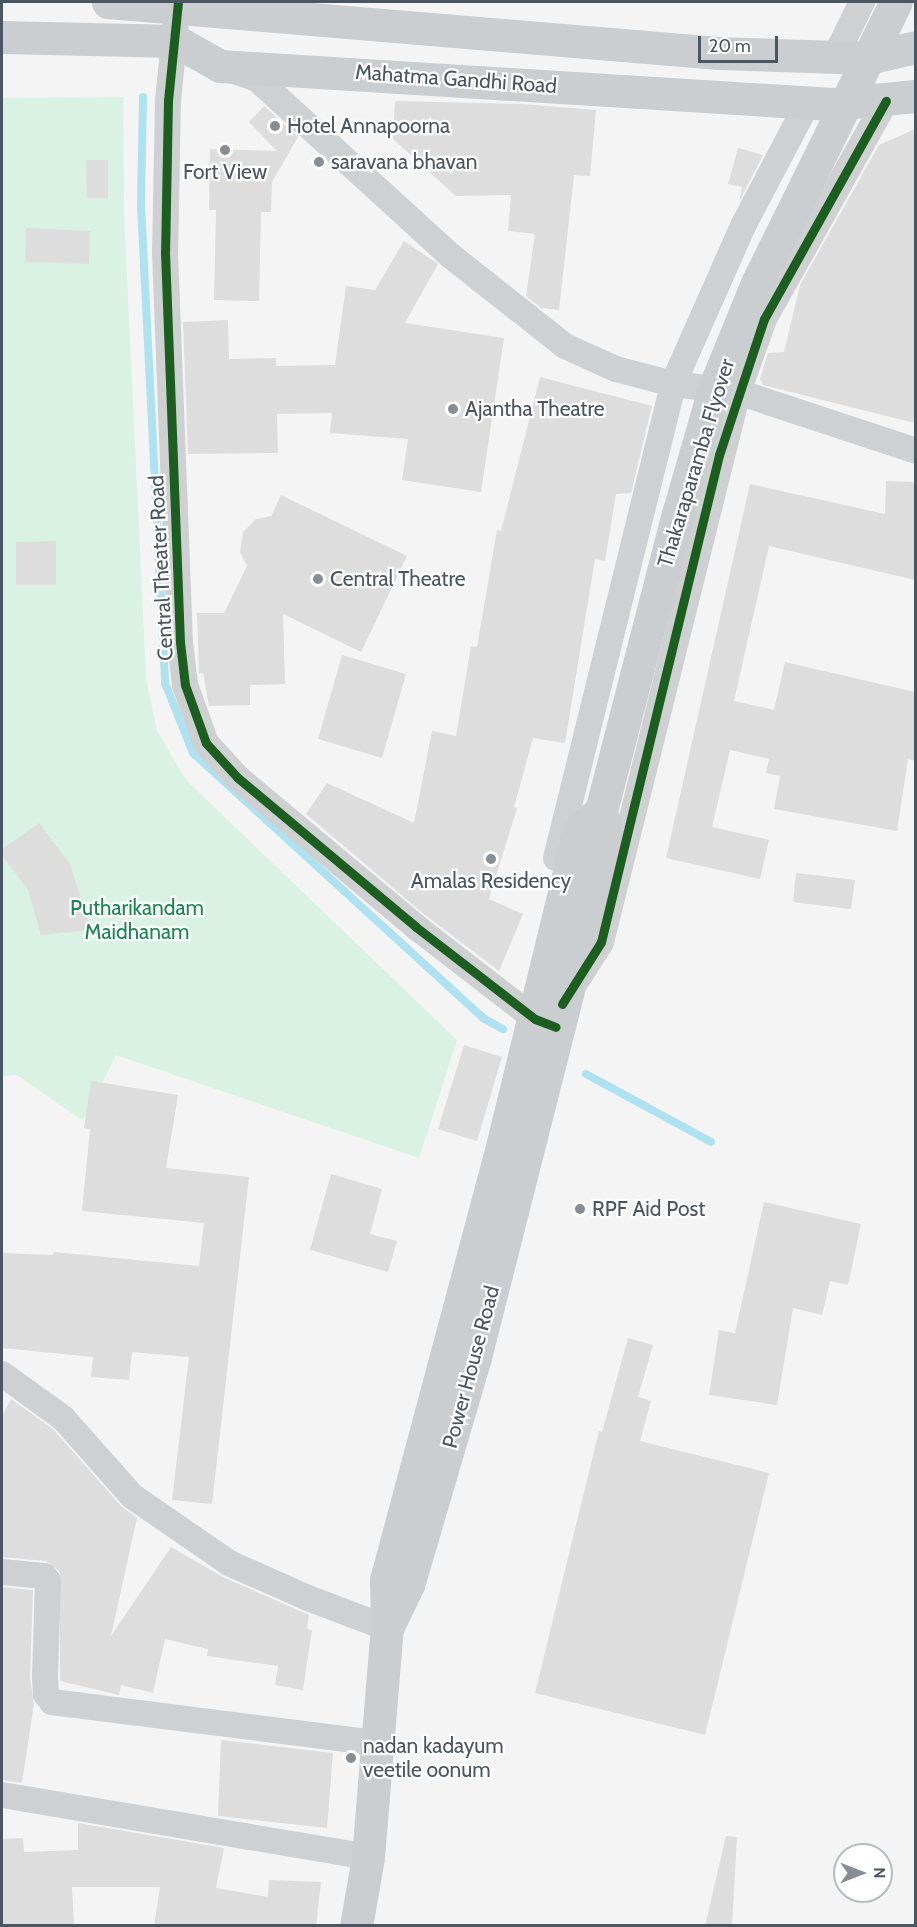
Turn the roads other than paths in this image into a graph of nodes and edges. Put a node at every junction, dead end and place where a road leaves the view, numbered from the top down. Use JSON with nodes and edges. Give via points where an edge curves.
{"nodes":[{"id":1,"x":108,"y":2,"type":"edge"},
{"id":2,"x":862,"y":2,"type":"edge"},
{"id":3,"x":896,"y":2,"type":"edge"},
{"id":4,"x":177,"y":5,"type":"edge"},
{"id":5,"x":2,"y":37,"type":"edge"},
{"id":6,"x":176,"y":41,"type":"junction"},
{"id":7,"x":107,"y":42,"type":"junction"},
{"id":8,"x":915,"y":47,"type":"edge"},
{"id":9,"x":834,"y":59,"type":"junction"},
{"id":10,"x":220,"y":66,"type":"junction"},
{"id":11,"x":901,"y":99,"type":"edge"},
{"id":12,"x":808,"y":102,"type":"junction"},
{"id":13,"x":673,"y":384,"type":"junction"},
{"id":14,"x":738,"y":392,"type":"junction"},
{"id":15,"x":915,"y":451,"type":"edge"},
{"id":16,"x":601,"y":811,"type":"joint"},
{"id":17,"x":549,"y":1011,"type":"junction"},
{"id":18,"x":2,"y":1374,"type":"edge"},
{"id":19,"x":2,"y":1572,"type":"edge"},
{"id":20,"x":387,"y":1628,"type":"junction"},
{"id":21,"x":375,"y":1743,"type":"junction"},
{"id":22,"x":2,"y":1795,"type":"edge"},
{"id":23,"x":368,"y":1857,"type":"junction"},
{"id":24,"x":356,"y":1926,"type":"edge"}],
"edges":[{"from":1,"to":4,"type":"main road"},
{"from":1,"to":7,"type":"street"},
{"from":2,"to":9,"type":"street"},
{"from":3,"to":16,"type":"main road","name":"Thakaraparamba Flyover","bridge":true,"via":[[757,283],[715,386]]},
{"from":4,"to":6,"type":"street","name":"Central Theater Road"},
{"from":4,"to":9,"type":"main road"},
{"from":5,"to":7,"type":"main road"},
{"from":6,"to":7,"type":"main road"},
{"from":6,"to":10,"type":"main road","name":"Mahatma Gandhi Road"},
{"from":6,"to":17,"type":"street","name":"Central Theater Road","via":[[168,100],[165,252],[180,642],[185,685],[206,743],[237,778],[443,948]]},
{"from":8,"to":9,"type":"main road","via":[[867,58]]},
{"from":10,"to":12,"type":"main road","name":"Mahatma Gandhi Road"},
{"from":10,"to":13,"type":"street","via":[[257,79],[451,256],[565,346],[616,369]]},
{"from":11,"to":12,"type":"main road","name":"Mahatma Gandhi Road"},
{"from":11,"to":14,"type":"street","via":[[764,319]]},
{"from":12,"to":13,"type":"street","via":[[743,226]]},
{"from":13,"to":14,"type":"street"},
{"from":13,"to":17,"type":"street","via":[[557,852],[540,943]]},
{"from":14,"to":15,"type":"street"},
{"from":14,"to":17,"type":"street","via":[[601,942]]},
{"from":16,"to":17,"type":"main road","name":"Power House Road","via":[[607,837]]},
{"from":17,"to":20,"type":"main road","name":"Power House Road","via":[[475,1357],[408,1585]]},
{"from":18,"to":20,"type":"street","via":[[63,1418],[132,1496],[229,1563],[308,1599]]},
{"from":19,"to":21,"type":"street","via":[[44,1576],[48,1581],[45,1677],[46,1694],[52,1702]]},
{"from":20,"to":21,"type":"main road","name":"Power House Road"},
{"from":21,"to":23,"type":"main road","name":"Power House Road"},
{"from":22,"to":23,"type":"street"},
{"from":23,"to":24,"type":"main road","name":"Power House Road"}]}
